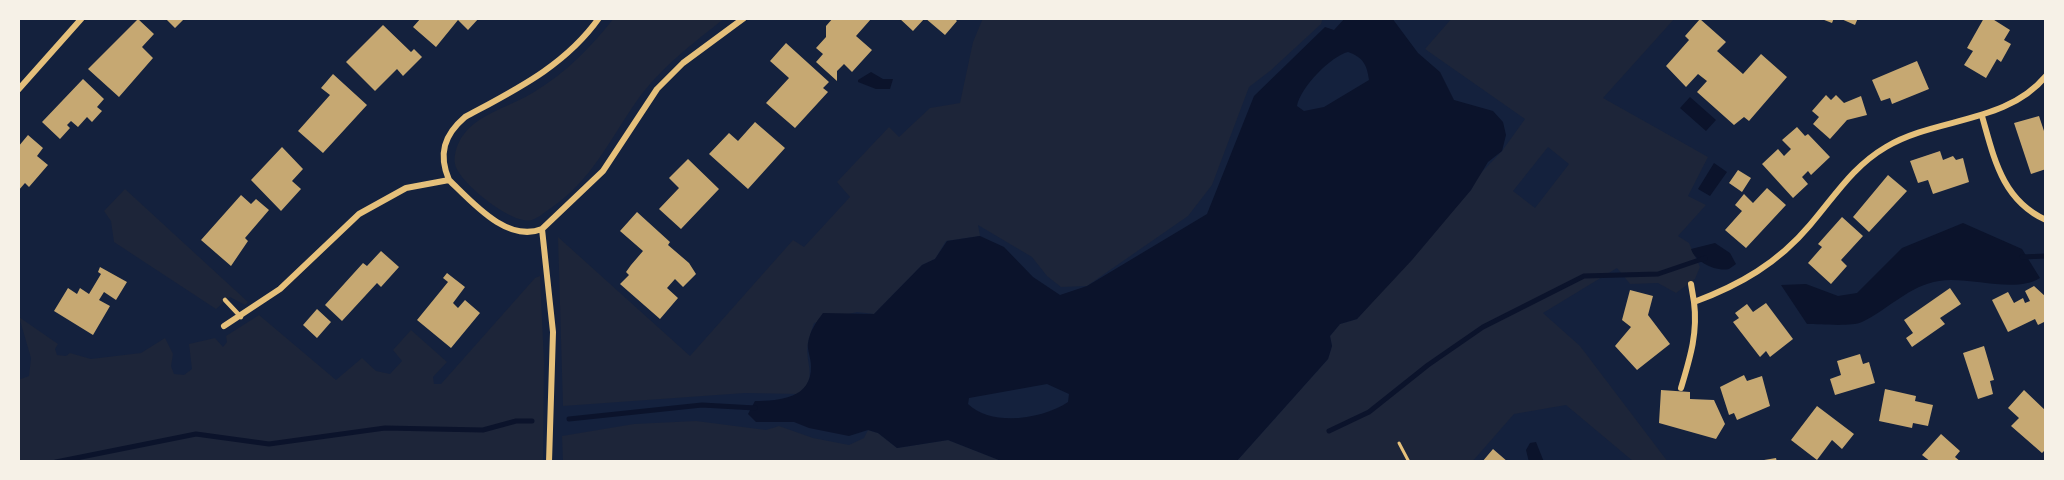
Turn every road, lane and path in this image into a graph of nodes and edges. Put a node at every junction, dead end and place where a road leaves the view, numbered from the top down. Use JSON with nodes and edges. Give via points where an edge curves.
{"nodes":[{"id":1,"x":82,"y":18,"type":"edge"},
{"id":2,"x":598,"y":18,"type":"edge"},
{"id":3,"x":744,"y":18,"type":"edge"},
{"id":4,"x":2046,"y":76,"type":"edge"},
{"id":5,"x":18,"y":90,"type":"edge"},
{"id":6,"x":1982,"y":116,"type":"junction"},
{"id":7,"x":449,"y":180,"type":"junction"},
{"id":8,"x":2046,"y":220,"type":"edge"},
{"id":9,"x":542,"y":229,"type":"junction"},
{"id":10,"x":1691,"y":284,"type":"dead end"},
{"id":11,"x":225,"y":300,"type":"dead end"},
{"id":12,"x":1694,"y":302,"type":"junction"},
{"id":13,"x":241,"y":317,"type":"junction"},
{"id":14,"x":224,"y":326,"type":"dead end"},
{"id":15,"x":1681,"y":388,"type":"dead end"},
{"id":16,"x":1399,"y":443,"type":"dead end"},
{"id":17,"x":549,"y":462,"type":"edge"},
{"id":18,"x":1409,"y":462,"type":"edge"}],
"edges":[{"from":1,"to":5,"type":"street"},
{"from":2,"to":7,"type":"street","via":[[586,36],[548,70],[455,126],[442,151]]},
{"from":3,"to":9,"type":"street","via":[[683,63],[657,89],[603,171]]},
{"from":4,"to":6,"type":"street","via":[[2024,98]]},
{"from":6,"to":8,"type":"street","via":[[1999,172],[2011,194]]},
{"from":6,"to":12,"type":"street","via":[[1930,128],[1885,147],[1849,176],[1811,224],[1779,256],[1732,287]]},
{"from":7,"to":9,"type":"street","via":[[504,227],[531,233]]},
{"from":7,"to":13,"type":"street","via":[[406,188],[359,214],[280,289]]},
{"from":9,"to":17,"type":"street","via":[[553,332]]},
{"from":10,"to":12,"type":"street"},
{"from":11,"to":13,"type":"lane"},
{"from":12,"to":15,"type":"street","via":[[1694,343]]},
{"from":13,"to":14,"type":"street"},
{"from":16,"to":18,"type":"path"}]}
